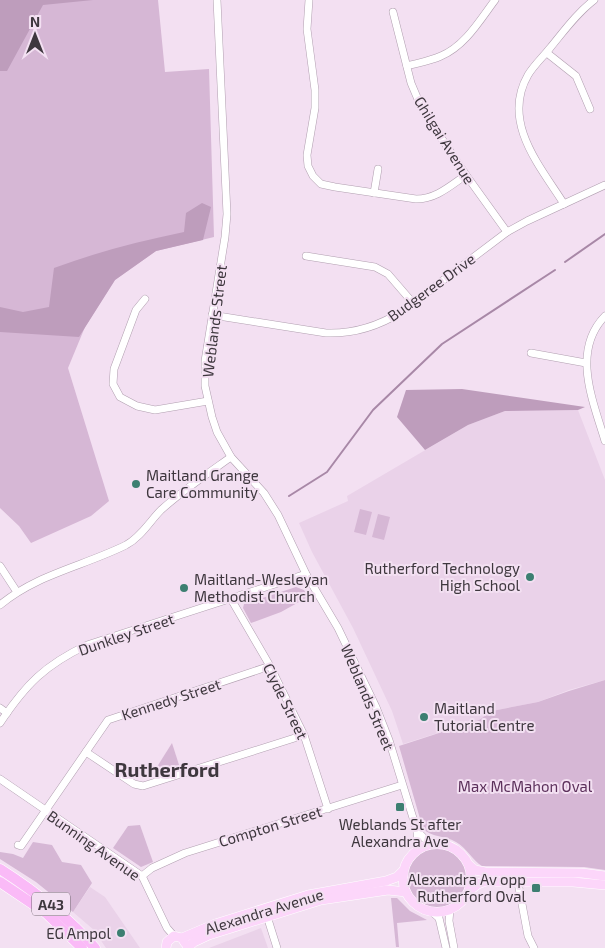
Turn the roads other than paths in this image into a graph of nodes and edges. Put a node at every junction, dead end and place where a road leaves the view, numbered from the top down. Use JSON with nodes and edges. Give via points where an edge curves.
{"nodes":[{"id":1,"x":218,"y":0,"type":"edge"},
{"id":2,"x":309,"y":0,"type":"edge"},
{"id":3,"x":496,"y":0,"type":"edge"},
{"id":4,"x":594,"y":0,"type":"edge"},
{"id":5,"x":393,"y":12,"type":"dead end"},
{"id":6,"x":546,"y":53,"type":"junction"},
{"id":7,"x":407,"y":66,"type":"junction"},
{"id":8,"x":590,"y":109,"type":"dead end"},
{"id":9,"x":378,"y":169,"type":"dead end"},
{"id":10,"x":466,"y":175,"type":"junction"},
{"id":11,"x":605,"y":185,"type":"edge"},
{"id":12,"x":374,"y":193,"type":"junction"},
{"id":13,"x":564,"y":204,"type":"junction"},
{"id":14,"x":507,"y":232,"type":"junction"},
{"id":15,"x":306,"y":256,"type":"dead end"},
{"id":16,"x":145,"y":299,"type":"dead end"},
{"id":17,"x":412,"y":303,"type":"junction"},
{"id":18,"x":212,"y":315,"type":"junction"},
{"id":19,"x":605,"y":316,"type":"edge"},
{"id":20,"x":531,"y":353,"type":"dead end"},
{"id":21,"x":586,"y":363,"type":"junction"},
{"id":22,"x":208,"y":401,"type":"junction"},
{"id":23,"x":605,"y":441,"type":"edge"},
{"id":24,"x":231,"y":457,"type":"junction"},
{"id":25,"x":0,"y":566,"type":"edge"},
{"id":26,"x":306,"y":574,"type":"junction"},
{"id":27,"x":17,"y":592,"type":"junction"},
{"id":28,"x":231,"y":599,"type":"junction"},
{"id":29,"x":0,"y":605,"type":"edge"},
{"id":30,"x":270,"y":666,"type":"junction"},
{"id":31,"x":0,"y":708,"type":"edge"},
{"id":32,"x":7,"y":713,"type":"junction"},
{"id":33,"x":0,"y":723,"type":"edge"},
{"id":34,"x":304,"y":736,"type":"junction"},
{"id":35,"x":86,"y":752,"type":"junction"},
{"id":36,"x":0,"y":779,"type":"edge"},
{"id":37,"x":402,"y":784,"type":"junction"},
{"id":38,"x":328,"y":808,"type":"junction"},
{"id":39,"x":46,"y":811,"type":"junction"},
{"id":40,"x":417,"y":830,"type":"junction"},
{"id":41,"x":430,"y":844,"type":"junction"},
{"id":42,"x":18,"y":845,"type":"dead end"},
{"id":43,"x":418,"y":849,"type":"junction"},
{"id":44,"x":469,"y":865,"type":"junction"},
{"id":45,"x":0,"y":870,"type":"edge"},
{"id":46,"x":403,"y":871,"type":"junction"},
{"id":47,"x":142,"y":876,"type":"junction"},
{"id":48,"x":605,"y":876,"type":"edge"},
{"id":49,"x":517,"y":877,"type":"junction"},
{"id":50,"x":0,"y":882,"type":"edge"},
{"id":51,"x":605,"y":885,"type":"edge"},
{"id":52,"x":406,"y":892,"type":"junction"},
{"id":53,"x":468,"y":892,"type":"junction"},
{"id":54,"x":450,"y":909,"type":"junction"},
{"id":55,"x":432,"y":912,"type":"junction"},
{"id":56,"x":266,"y":913,"type":"junction"},
{"id":57,"x":171,"y":941,"type":"edge"},
{"id":58,"x":82,"y":948,"type":"edge"},
{"id":59,"x":95,"y":948,"type":"edge"},
{"id":60,"x":158,"y":948,"type":"edge"},
{"id":61,"x":186,"y":948,"type":"edge"},
{"id":62,"x":277,"y":948,"type":"edge"},
{"id":63,"x":446,"y":948,"type":"edge"},
{"id":64,"x":454,"y":948,"type":"edge"},
{"id":65,"x":534,"y":948,"type":"edge"}],
"edges":[{"from":1,"to":18,"type":"street","name":"Weblands Street","via":[[227,214]]},
{"from":2,"to":12,"type":"street","via":[[307,29],[315,108],[308,166],[322,184]]},
{"from":3,"to":7,"type":"street","via":[[453,50]]},
{"from":4,"to":6,"type":"street","via":[[579,12]]},
{"from":5,"to":7,"type":"street","name":"Ghilgai Avenue"},
{"from":6,"to":8,"type":"street","via":[[576,76]]},
{"from":6,"to":13,"type":"street","via":[[528,75],[520,97],[519,120],[526,144]]},
{"from":7,"to":10,"type":"street","name":"Ghilgai Avenue","via":[[410,83],[422,109]]},
{"from":9,"to":12,"type":"street"},
{"from":10,"to":12,"type":"street","via":[[425,200]]},
{"from":10,"to":14,"type":"street","name":"Ghilgai Avenue"},
{"from":11,"to":13,"type":"street","name":"Budgeree Drive"},
{"from":13,"to":14,"type":"street","name":"Budgeree Drive"},
{"from":14,"to":17,"type":"street","name":"Budgeree Drive"},
{"from":15,"to":17,"type":"street","via":[[375,267],[388,274]]},
{"from":16,"to":22,"type":"street","via":[[136,310],[114,370],[113,384],[120,397],[136,406],[155,410]]},
{"from":17,"to":18,"type":"street","name":"Budgeree Drive","via":[[379,324],[342,333]]},
{"from":18,"to":22,"type":"street","name":"Weblands Street","via":[[205,361]]},
{"from":19,"to":21,"type":"street","via":[[588,346]]},
{"from":20,"to":21,"type":"street"},
{"from":21,"to":23,"type":"street","via":[[588,385]]},
{"from":22,"to":24,"type":"street","name":"Weblands Street","via":[[217,432]]},
{"from":24,"to":26,"type":"street","name":"Weblands Street","via":[[271,502]]},
{"from":24,"to":27,"type":"street","via":[[183,491],[128,544]]},
{"from":25,"to":27,"type":"street"},
{"from":26,"to":28,"type":"street","name":"Dunkley Street"},
{"from":26,"to":37,"type":"street","name":"Weblands Street","via":[[338,628],[376,707]]},
{"from":27,"to":29,"type":"street"},
{"from":28,"to":30,"type":"street","name":"Clyde Street"},
{"from":28,"to":32,"type":"street","name":"Dunkley Street","via":[[87,645],[64,656],[37,676]]},
{"from":30,"to":34,"type":"street","name":"Clyde Street"},
{"from":30,"to":35,"type":"street","name":"Kennedy Street","via":[[108,720]]},
{"from":31,"to":32,"type":"street"},
{"from":32,"to":33,"type":"street","name":"Dunkley Street"},
{"from":34,"to":35,"type":"street","via":[[144,786],[134,784]]},
{"from":34,"to":38,"type":"street","name":"Clyde Street"},
{"from":35,"to":39,"type":"street","name":"Kennedy Street"},
{"from":36,"to":39,"type":"street","name":"Bunning Avenue"},
{"from":37,"to":38,"type":"street","name":"Compton Street"},
{"from":37,"to":40,"type":"street","name":"Weblands Street"},
{"from":38,"to":47,"type":"street","name":"Compton Street","via":[[185,853]]},
{"from":39,"to":42,"type":"street","name":"Kennedy Street","via":[[21,846]]},
{"from":39,"to":47,"type":"street","name":"Bunning Avenue"},
{"from":40,"to":41,"type":"street","name":"Weblands Street"},
{"from":40,"to":43,"type":"street","name":"Weblands Street"},
{"from":41,"to":43,"type":"main road"},
{"from":41,"to":44,"type":"main road","via":[[455,848]]},
{"from":43,"to":46,"type":"main road","via":[[408,859]]},
{"from":44,"to":49,"type":"main road","via":[[480,872]]},
{"from":44,"to":53,"type":"main road","via":[[472,880]]},
{"from":45,"to":59,"type":"highway","number":"A43","via":[[57,909]]},
{"from":46,"to":52,"type":"main road"},
{"from":46,"to":56,"type":"main road","name":"Alexandra Avenue","via":[[386,881],[308,895]]},
{"from":47,"to":57,"type":"street","name":"Bunning Avenue"},
{"from":48,"to":49,"type":"main road","via":[[582,873]]},
{"from":49,"to":51,"type":"main road"},
{"from":49,"to":53,"type":"main road","via":[[483,882]]},
{"from":49,"to":65,"type":"street","via":[[528,936]]},
{"from":50,"to":58,"type":"highway","number":"A43","via":[[46,913]]},
{"from":52,"to":55,"type":"main road","via":[[419,907]]},
{"from":52,"to":56,"type":"main road","name":"Alexandra Avenue","via":[[388,890],[321,900]]},
{"from":53,"to":54,"type":"main road","via":[[458,905]]},
{"from":54,"to":55,"type":"main road"},
{"from":54,"to":64,"type":"street"},
{"from":55,"to":63,"type":"street","via":[[439,918]]},
{"from":56,"to":57,"type":"main road","name":"Alexandra Avenue","via":[[215,924]]},
{"from":56,"to":61,"type":"main road","name":"Alexandra Avenue"},
{"from":56,"to":62,"type":"street"},
{"from":57,"to":60,"type":"main road","name":"Alexandra Avenue"},
{"from":57,"to":61,"type":"main road","via":[[185,944]]}]}
